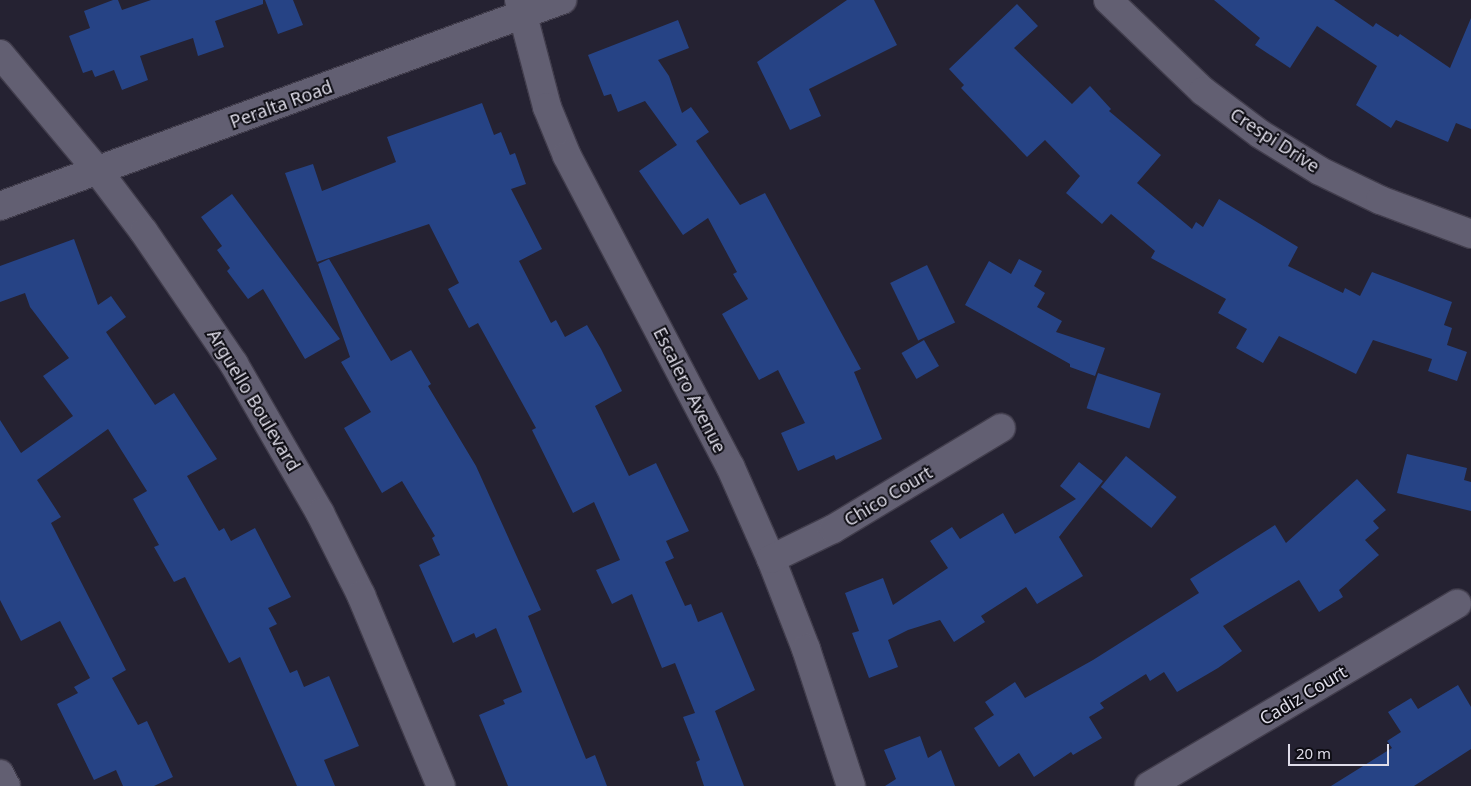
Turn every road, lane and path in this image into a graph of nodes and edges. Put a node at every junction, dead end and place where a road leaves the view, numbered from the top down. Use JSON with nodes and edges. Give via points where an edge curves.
{"nodes":[{"id":1,"x":562,"y":0,"type":"edge"},
{"id":2,"x":1108,"y":0,"type":"edge"},
{"id":3,"x":521,"y":7,"type":"edge"},
{"id":4,"x":0,"y":54,"type":"edge"},
{"id":5,"x":98,"y":171,"type":"junction"},
{"id":6,"x":0,"y":206,"type":"edge"},
{"id":7,"x":1471,"y":234,"type":"edge"},
{"id":8,"x":1001,"y":428,"type":"dead end"},
{"id":9,"x":772,"y":559,"type":"junction"},
{"id":10,"x":1457,"y":604,"type":"dead end"},
{"id":11,"x":0,"y":774,"type":"edge"},
{"id":12,"x":6,"y":786,"type":"edge"},
{"id":13,"x":441,"y":786,"type":"edge"},
{"id":14,"x":851,"y":786,"type":"edge"},
{"id":15,"x":1149,"y":786,"type":"edge"}],
"edges":[{"from":1,"to":3,"type":"street","name":"Peralta Road"},
{"from":2,"to":7,"type":"street","name":"Crespi Drive","via":[[1203,92],[1260,134],[1320,170],[1380,200]]},
{"from":3,"to":5,"type":"street","name":"Peralta Road"},
{"from":3,"to":9,"type":"street","name":"Escalero Avenue","via":[[547,107],[567,156],[725,458]]},
{"from":4,"to":5,"type":"street","name":"Arguello Boulevard"},
{"from":5,"to":6,"type":"street","name":"Peralta Road"},
{"from":5,"to":13,"type":"street","name":"Arguello Boulevard","via":[[190,297],[276,435],[361,595]]},
{"from":8,"to":9,"type":"street","name":"Chico Court","via":[[832,529]]},
{"from":9,"to":14,"type":"street","name":"Escalero Avenue","via":[[806,649]]},
{"from":10,"to":15,"type":"street","name":"Cadiz Court"},
{"from":11,"to":12,"type":"street"}]}
